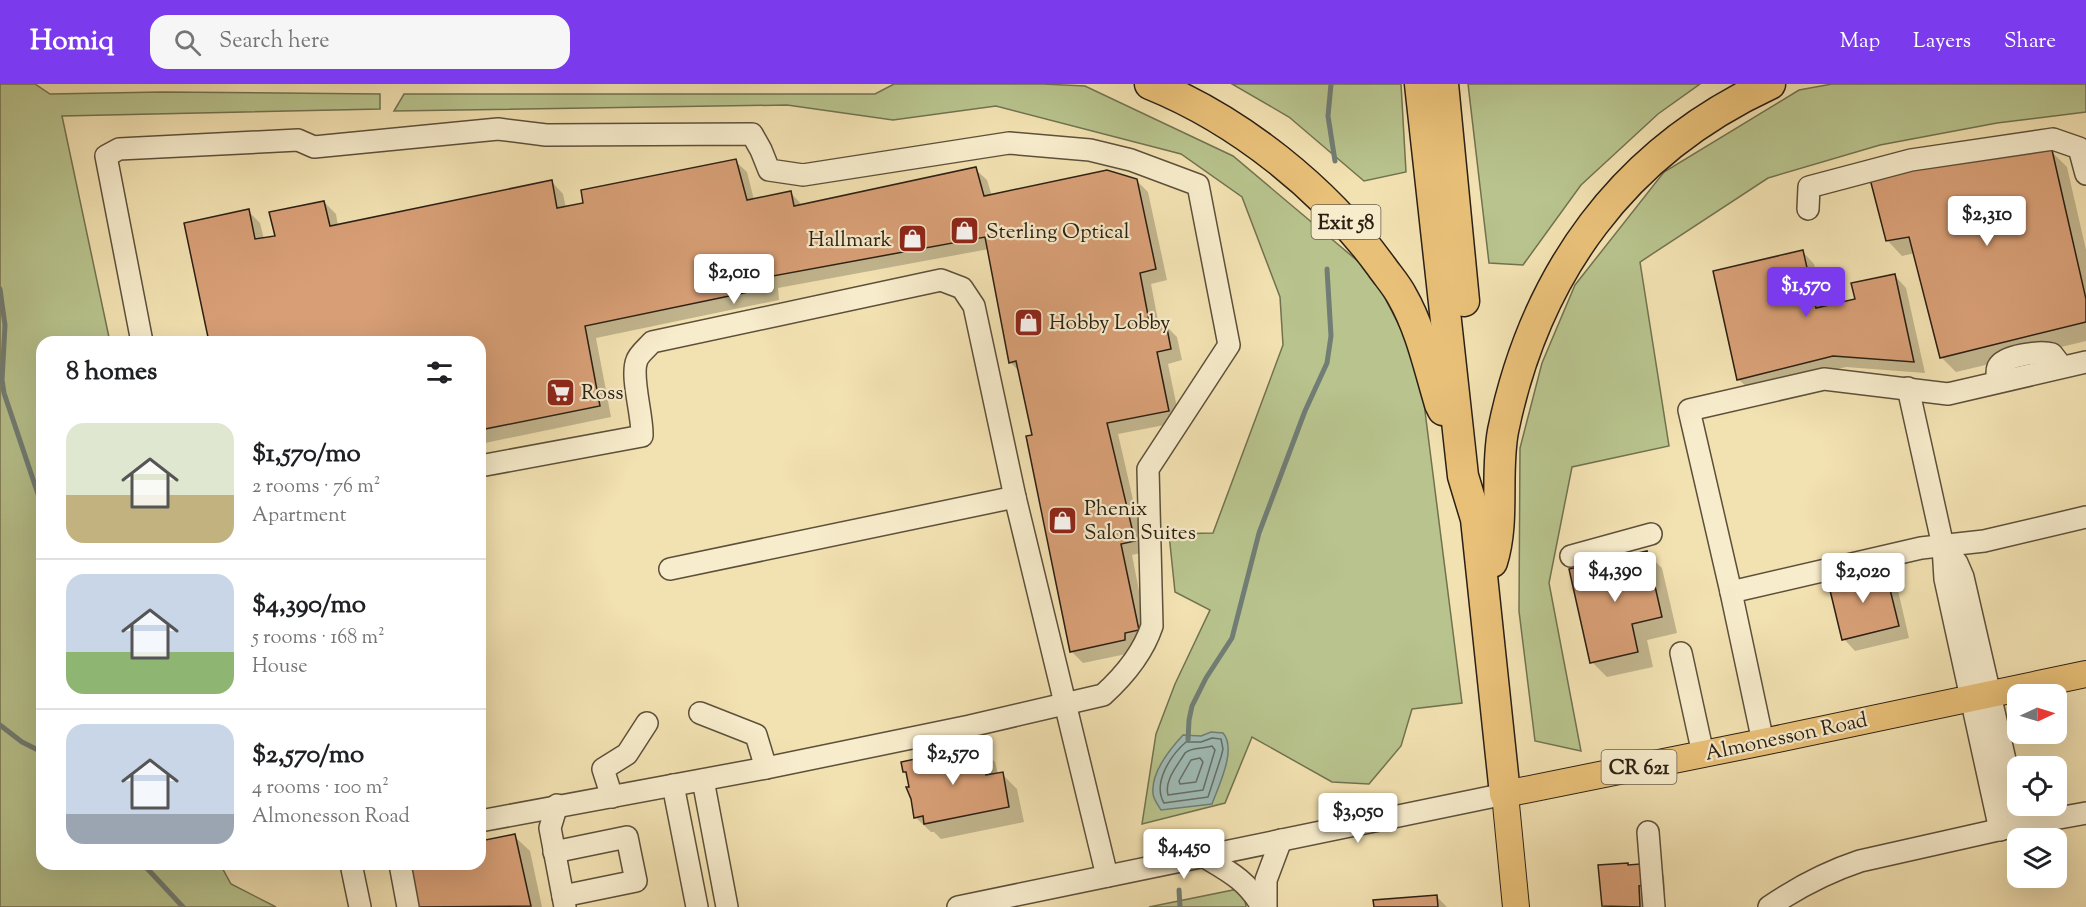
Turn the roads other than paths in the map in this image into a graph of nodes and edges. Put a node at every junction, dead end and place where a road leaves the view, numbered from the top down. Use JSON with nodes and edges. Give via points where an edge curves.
{"nodes":[{"id":1,"x":1150,"y":84,"type":"edge"},
{"id":2,"x":1770,"y":84,"type":"edge"},
{"id":3,"x":1433,"y":96,"type":"edge"},
{"id":4,"x":2086,"y":174,"type":"edge"},
{"id":5,"x":1808,"y":209,"type":"dead end"},
{"id":6,"x":141,"y":336,"type":"edge"},
{"id":7,"x":2086,"y":362,"type":"edge"},
{"id":8,"x":1908,"y":388,"type":"junction"},
{"id":9,"x":1458,"y":432,"type":"junction"},
{"id":10,"x":486,"y":465,"type":"edge"},
{"id":11,"x":1016,"y":497,"type":"junction"},
{"id":12,"x":2086,"y":517,"type":"edge"},
{"id":13,"x":1476,"y":519,"type":"junction"},
{"id":14,"x":1652,"y":534,"type":"dead end"},
{"id":15,"x":1943,"y":546,"type":"junction"},
{"id":16,"x":1571,"y":556,"type":"dead end"},
{"id":17,"x":670,"y":569,"type":"dead end"},
{"id":18,"x":1483,"y":588,"type":"junction"},
{"id":19,"x":1731,"y":592,"type":"junction"},
{"id":20,"x":1682,"y":653,"type":"dead end"},
{"id":21,"x":2086,"y":674,"type":"edge"},
{"id":22,"x":1981,"y":695,"type":"junction"},
{"id":23,"x":1066,"y":704,"type":"junction"},
{"id":24,"x":700,"y":713,"type":"dead end"},
{"id":25,"x":647,"y":723,"type":"dead end"},
{"id":26,"x":1763,"y":742,"type":"junction"},
{"id":27,"x":1703,"y":754,"type":"junction"},
{"id":28,"x":766,"y":768,"type":"junction"},
{"id":29,"x":703,"y":780,"type":"junction"},
{"id":30,"x":673,"y":785,"type":"junction"},
{"id":31,"x":1505,"y":794,"type":"junction"},
{"id":32,"x":612,"y":797,"type":"junction"},
{"id":33,"x":557,"y":805,"type":"junction"},
{"id":34,"x":2086,"y":813,"type":"edge"},
{"id":35,"x":486,"y":820,"type":"edge"},
{"id":36,"x":2010,"y":828,"type":"joint"},
{"id":37,"x":2007,"y":829,"type":"edge"},
{"id":38,"x":1648,"y":832,"type":"dead end"},
{"id":39,"x":1281,"y":840,"type":"junction"},
{"id":40,"x":554,"y":852,"type":"junction"},
{"id":41,"x":1203,"y":856,"type":"junction"},
{"id":42,"x":352,"y":870,"type":"edge"},
{"id":43,"x":401,"y":870,"type":"edge"},
{"id":44,"x":1107,"y":876,"type":"junction"},
{"id":45,"x":564,"y":901,"type":"edge"},
{"id":46,"x":360,"y":907,"type":"edge"},
{"id":47,"x":408,"y":907,"type":"edge"},
{"id":48,"x":697,"y":907,"type":"edge"},
{"id":49,"x":727,"y":907,"type":"edge"},
{"id":50,"x":958,"y":907,"type":"edge"},
{"id":51,"x":1264,"y":907,"type":"edge"},
{"id":52,"x":1516,"y":907,"type":"edge"},
{"id":53,"x":1654,"y":907,"type":"edge"},
{"id":54,"x":1769,"y":907,"type":"edge"}],
"edges":[{"from":1,"to":9,"type":"highway","number":"Exit 58","via":[[1209,113],[1248,138],[1339,214],[1402,296],[1440,404]]},
{"from":2,"to":18,"type":"highway","via":[[1706,118],[1647,165],[1615,196],[1582,239],[1549,293],[1513,386],[1503,434],[1498,543]]},
{"from":3,"to":9,"type":"highway","number":"Exit 58"},
{"from":3,"to":13,"type":"highway","via":[[1481,474]]},
{"from":4,"to":5,"type":"street","via":[[2079,148],[2053,139],[1911,160],[1809,187]]},
{"from":6,"to":23,"type":"street","via":[[106,156],[119,149],[298,140],[314,147],[498,129],[546,135],[752,134],[769,170],[802,175],[1009,143],[1090,150],[1131,160],[1198,185],[1229,345],[1148,469],[1152,626],[1147,639],[1119,681],[1103,695]]},
{"from":7,"to":8,"type":"street","via":[[1948,394]]},
{"from":8,"to":15,"type":"street"},
{"from":8,"to":19,"type":"street","via":[[1824,379],[1689,410]]},
{"from":9,"to":13,"type":"highway","number":"Exit 58","via":[[1463,476]]},
{"from":10,"to":11,"type":"street","via":[[642,436],[635,378],[637,360],[652,342],[941,280],[962,288],[974,306]]},
{"from":11,"to":17,"type":"street"},
{"from":11,"to":23,"type":"street"},
{"from":12,"to":15,"type":"street","via":[[1984,541]]},
{"from":13,"to":18,"type":"highway"},
{"from":14,"to":16,"type":"street"},
{"from":15,"to":19,"type":"street"},
{"from":15,"to":22,"type":"street","via":[[1945,579]]},
{"from":18,"to":31,"type":"highway"},
{"from":19,"to":26,"type":"street"},
{"from":20,"to":27,"type":"street"},
{"from":21,"to":22,"type":"main road","name":"Almonesson Road","number":"CR 621"},
{"from":22,"to":26,"type":"main road","name":"Almonesson Road","number":"CR 621"},
{"from":22,"to":36,"type":"street"},
{"from":23,"to":28,"type":"street"},
{"from":23,"to":44,"type":"street"},
{"from":24,"to":28,"type":"street","via":[[756,735]]},
{"from":25,"to":32,"type":"street","via":[[627,754],[603,769]]},
{"from":26,"to":27,"type":"main road","name":"Almonesson Road","number":"CR 621"},
{"from":27,"to":31,"type":"main road","name":"Almonesson Road","number":"CR 621"},
{"from":28,"to":29,"type":"street"},
{"from":29,"to":30,"type":"street"},
{"from":29,"to":49,"type":"street"},
{"from":30,"to":32,"type":"street"},
{"from":30,"to":48,"type":"street"},
{"from":31,"to":39,"type":"street","name":"Almonesson Road","number":"CR 621"},
{"from":31,"to":52,"type":"main road"},
{"from":32,"to":33,"type":"street"},
{"from":33,"to":35,"type":"street"},
{"from":33,"to":40,"type":"street","via":[[550,828]]},
{"from":34,"to":36,"type":"street"},
{"from":37,"to":54,"type":"street","via":[[1834,869]]},
{"from":38,"to":53,"type":"street"},
{"from":39,"to":41,"type":"street","name":"Almonesson Road","number":"CR 621"},
{"from":39,"to":51,"type":"street","via":[[1266,880]]},
{"from":40,"to":45,"type":"street"},
{"from":40,"to":45,"type":"street","via":[[627,837],[636,881]]},
{"from":41,"to":44,"type":"street","name":"Almonesson Road","number":"CR 621"},
{"from":41,"to":51,"type":"street","via":[[1250,887]]},
{"from":42,"to":46,"type":"street"},
{"from":43,"to":47,"type":"street"},
{"from":44,"to":50,"type":"street","name":"Almonesson Road","number":"CR 621"}]}
